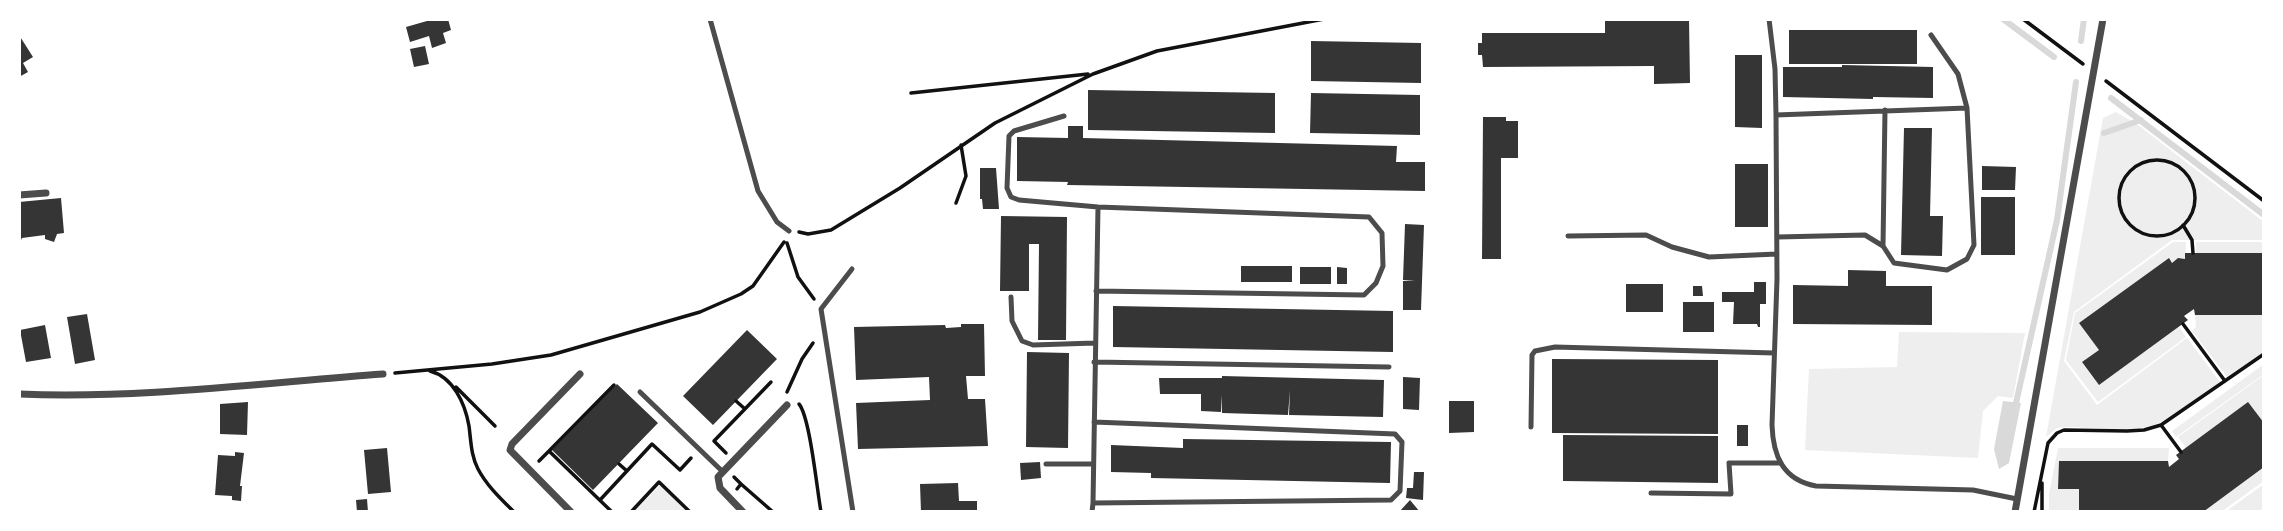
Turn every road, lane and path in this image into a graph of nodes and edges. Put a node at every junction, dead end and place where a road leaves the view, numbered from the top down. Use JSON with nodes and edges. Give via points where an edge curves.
{"nodes":[{"id":1,"x":710,"y":19,"type":"edge"},
{"id":2,"x":1769,"y":19,"type":"edge"},
{"id":3,"x":2023,"y":19,"type":"edge"},
{"id":4,"x":2103,"y":19,"type":"edge"},
{"id":5,"x":1931,"y":35,"type":"dead end"},
{"id":6,"x":2094,"y":72,"type":"junction"},
{"id":7,"x":1093,"y":74,"type":"dead end"},
{"id":8,"x":911,"y":93,"type":"dead end"},
{"id":9,"x":1967,"y":108,"type":"junction"},
{"id":10,"x":1885,"y":110,"type":"junction"},
{"id":11,"x":1776,"y":115,"type":"junction"},
{"id":12,"x":1064,"y":116,"type":"dead end"},
{"id":13,"x":961,"y":145,"type":"dead end"},
{"id":14,"x":46,"y":193,"type":"dead end"},
{"id":15,"x":19,"y":195,"type":"edge"},
{"id":16,"x":2264,"y":201,"type":"edge"},
{"id":17,"x":956,"y":203,"type":"dead end"},
{"id":18,"x":1098,"y":207,"type":"junction"},
{"id":19,"x":2183,"y":225,"type":"junction"},
{"id":20,"x":789,"y":231,"type":"dead end"},
{"id":21,"x":1567,"y":236,"type":"dead end"},
{"id":22,"x":1777,"y":237,"type":"junction"},
{"id":23,"x":1883,"y":246,"type":"junction"},
{"id":24,"x":2193,"y":253,"type":"dead end"},
{"id":25,"x":1777,"y":254,"type":"junction"},
{"id":26,"x":852,"y":269,"type":"dead end"},
{"id":27,"x":1096,"y":291,"type":"junction"},
{"id":28,"x":1011,"y":297,"type":"dead end"},
{"id":29,"x":821,"y":309,"type":"junction"},
{"id":30,"x":2183,"y":324,"type":"dead end"},
{"id":31,"x":824,"y":326,"type":"junction"},
{"id":32,"x":1095,"y":343,"type":"junction"},
{"id":33,"x":1774,"y":353,"type":"junction"},
{"id":34,"x":2264,"y":354,"type":"edge"},
{"id":35,"x":1094,"y":362,"type":"junction"},
{"id":36,"x":1389,"y":367,"type":"dead end"},
{"id":37,"x":427,"y":370,"type":"junction"},
{"id":38,"x":383,"y":374,"type":"joint"},
{"id":39,"x":580,"y":374,"type":"dead end"},
{"id":40,"x":2225,"y":381,"type":"junction"},
{"id":41,"x":614,"y":385,"type":"dead end"},
{"id":42,"x":454,"y":386,"type":"junction"},
{"id":43,"x":640,"y":392,"type":"dead end"},
{"id":44,"x":19,"y":394,"type":"edge"},
{"id":45,"x":736,"y":401,"type":"dead end"},
{"id":46,"x":787,"y":405,"type":"dead end"},
{"id":47,"x":745,"y":409,"type":"dead end"},
{"id":48,"x":1094,"y":422,"type":"junction"},
{"id":49,"x":2161,"y":425,"type":"junction"},
{"id":50,"x":495,"y":426,"type":"dead end"},
{"id":51,"x":1531,"y":427,"type":"dead end"},
{"id":52,"x":699,"y":449,"type":"junction"},
{"id":53,"x":549,"y":451,"type":"junction"},
{"id":54,"x":2180,"y":452,"type":"dead end"},
{"id":55,"x":539,"y":461,"type":"dead end"},
{"id":56,"x":1780,"y":463,"type":"junction"},
{"id":57,"x":619,"y":464,"type":"dead end"},
{"id":58,"x":1046,"y":464,"type":"dead end"},
{"id":59,"x":1093,"y":464,"type":"junction"},
{"id":60,"x":627,"y":471,"type":"junction"},
{"id":61,"x":723,"y":472,"type":"junction"},
{"id":62,"x":2042,"y":474,"type":"junction"},
{"id":63,"x":741,"y":484,"type":"dead end"},
{"id":64,"x":1651,"y":493,"type":"dead end"},
{"id":65,"x":2017,"y":499,"type":"junction"},
{"id":66,"x":600,"y":500,"type":"junction"},
{"id":67,"x":1093,"y":503,"type":"junction"},
{"id":68,"x":514,"y":512,"type":"edge"},
{"id":69,"x":571,"y":512,"type":"edge"},
{"id":70,"x":612,"y":512,"type":"edge"},
{"id":71,"x":631,"y":512,"type":"edge"},
{"id":72,"x":690,"y":512,"type":"edge"},
{"id":73,"x":743,"y":512,"type":"edge"},
{"id":74,"x":773,"y":512,"type":"edge"},
{"id":75,"x":821,"y":512,"type":"edge"},
{"id":76,"x":853,"y":512,"type":"edge"},
{"id":77,"x":1092,"y":512,"type":"edge"},
{"id":78,"x":2015,"y":512,"type":"edge"},
{"id":79,"x":2034,"y":512,"type":"edge"},
{"id":80,"x":2042,"y":512,"type":"edge"}],
"edges":[{"from":1,"to":20,"type":"lane","via":[[758,191],[777,222]]},
{"from":2,"to":11,"type":"lane"},
{"from":3,"to":6,"type":"path"},
{"from":4,"to":6,"type":"street"},
{"from":5,"to":9,"type":"lane","via":[[1958,74]]},
{"from":6,"to":16,"type":"path"},
{"from":6,"to":65,"type":"street"},
{"from":7,"to":8,"type":"path"},
{"from":9,"to":10,"type":"lane"},
{"from":9,"to":23,"type":"lane","via":[[1972,253],[1947,271],[1894,263]]},
{"from":10,"to":11,"type":"lane"},
{"from":10,"to":23,"type":"lane"},
{"from":11,"to":22,"type":"lane"},
{"from":12,"to":18,"type":"lane","via":[[1011,133],[1007,188],[1018,200]]},
{"from":13,"to":17,"type":"path","via":[[966,176]]},
{"from":14,"to":15,"type":"street"},
{"from":18,"to":27,"type":"lane"},
{"from":18,"to":27,"type":"lane","via":[[1369,217],[1382,233],[1383,266],[1364,295]]},
{"from":19,"to":19,"type":"path","via":[[2161,236],[2133,228],[2124,219],[2118,196],[2127,174],[2146,161],[2170,162],[2180,168],[2189,177],[2194,195],[2192,213]]},
{"from":19,"to":24,"type":"path"},
{"from":21,"to":25,"type":"lane","via":[[1646,235],[1709,257]]},
{"from":22,"to":23,"type":"lane","via":[[1865,235]]},
{"from":22,"to":25,"type":"lane"},
{"from":25,"to":33,"type":"lane"},
{"from":26,"to":29,"type":"lane"},
{"from":27,"to":32,"type":"lane"},
{"from":28,"to":32,"type":"lane","via":[[1012,321],[1022,341],[1033,345]]},
{"from":29,"to":31,"type":"lane"},
{"from":29,"to":37,"type":"path","via":[[798,277],[786,239],[753,286],[701,312],[551,355]]},
{"from":30,"to":40,"type":"path"},
{"from":31,"to":75,"type":"path","via":[[786,394],[802,407]]},
{"from":31,"to":76,"type":"lane"},
{"from":32,"to":35,"type":"lane"},
{"from":33,"to":51,"type":"lane","via":[[1555,347],[1535,351]]},
{"from":33,"to":56,"type":"lane","via":[[1772,425]]},
{"from":34,"to":40,"type":"path"},
{"from":35,"to":36,"type":"lane"},
{"from":35,"to":48,"type":"lane"},
{"from":37,"to":38,"type":"path"},
{"from":37,"to":42,"type":"path","via":[[439,373]]},
{"from":38,"to":44,"type":"street","via":[[140,392]]},
{"from":39,"to":69,"type":"street","via":[[510,448]]},
{"from":40,"to":49,"type":"path"},
{"from":41,"to":53,"type":"path"},
{"from":42,"to":50,"type":"path"},
{"from":42,"to":68,"type":"path","via":[[469,424],[477,468]]},
{"from":43,"to":52,"type":"lane"},
{"from":45,"to":47,"type":"path"},
{"from":46,"to":61,"type":"street"},
{"from":48,"to":59,"type":"lane"},
{"from":48,"to":67,"type":"lane","via":[[1395,434],[1402,442],[1400,491],[1391,499]]},
{"from":49,"to":54,"type":"path"},
{"from":49,"to":62,"type":"path","via":[[2144,430],[2064,430],[2048,443]]},
{"from":52,"to":60,"type":"path","via":[[680,470],[652,444]]},
{"from":52,"to":61,"type":"lane"},
{"from":53,"to":55,"type":"path"},
{"from":53,"to":66,"type":"path"},
{"from":56,"to":64,"type":"lane","via":[[1729,463],[1731,494]]},
{"from":56,"to":65,"type":"lane","via":[[1795,479],[1816,486],[1973,490]]},
{"from":57,"to":60,"type":"path"},
{"from":58,"to":59,"type":"lane"},
{"from":59,"to":67,"type":"lane"},
{"from":60,"to":66,"type":"path"},
{"from":61,"to":73,"type":"street","via":[[718,477],[720,488]]},
{"from":62,"to":79,"type":"path"},
{"from":62,"to":80,"type":"path"},
{"from":63,"to":74,"type":"path"},
{"from":65,"to":78,"type":"street"},
{"from":66,"to":70,"type":"path"},
{"from":67,"to":77,"type":"lane"},
{"from":71,"to":72,"type":"path","via":[[659,482]]}]}
